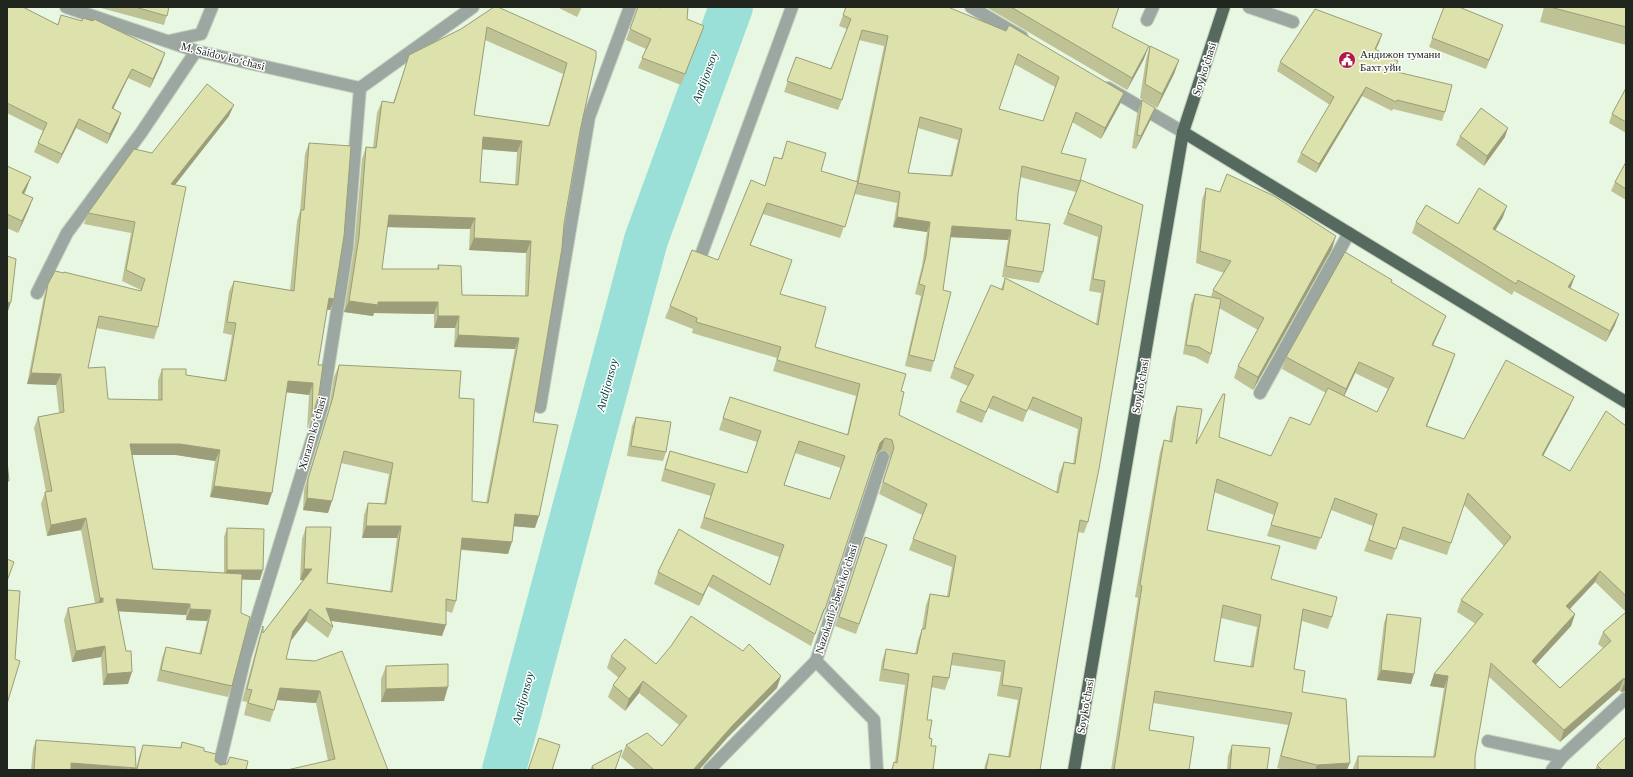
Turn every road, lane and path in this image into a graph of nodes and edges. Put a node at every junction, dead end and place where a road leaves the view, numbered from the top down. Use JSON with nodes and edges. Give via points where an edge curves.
{"nodes":[{"id":1,"x":66,"y":7,"type":"edge"},
{"id":2,"x":212,"y":7,"type":"edge"},
{"id":3,"x":473,"y":7,"type":"edge"},
{"id":4,"x":630,"y":7,"type":"edge"},
{"id":5,"x":792,"y":7,"type":"edge"},
{"id":6,"x":971,"y":7,"type":"edge"},
{"id":7,"x":1153,"y":7,"type":"edge"},
{"id":8,"x":1224,"y":7,"type":"edge"},
{"id":9,"x":1249,"y":7,"type":"edge"},
{"id":10,"x":1147,"y":20,"type":"dead end"},
{"id":11,"x":1293,"y":22,"type":"dead end"},
{"id":12,"x":169,"y":41,"type":"junction"},
{"id":13,"x":1033,"y":43,"type":"edge"},
{"id":14,"x":196,"y":51,"type":"junction"},
{"id":15,"x":1101,"y":84,"type":"edge"},
{"id":16,"x":360,"y":88,"type":"junction"},
{"id":17,"x":1183,"y":132,"type":"junction"},
{"id":18,"x":1349,"y":233,"type":"junction"},
{"id":19,"x":700,"y":258,"type":"edge"},
{"id":20,"x":37,"y":293,"type":"dead end"},
{"id":21,"x":1260,"y":393,"type":"dead end"},
{"id":22,"x":1626,"y":402,"type":"edge"},
{"id":23,"x":540,"y":407,"type":"dead end"},
{"id":24,"x":883,"y":457,"type":"dead end"},
{"id":25,"x":816,"y":661,"type":"junction"},
{"id":26,"x":1626,"y":698,"type":"edge"},
{"id":27,"x":1488,"y":741,"type":"dead end"},
{"id":28,"x":1562,"y":757,"type":"junction"},
{"id":29,"x":218,"y":770,"type":"edge"},
{"id":30,"x":709,"y":770,"type":"edge"},
{"id":31,"x":877,"y":770,"type":"edge"},
{"id":32,"x":1074,"y":770,"type":"edge"},
{"id":33,"x":1552,"y":770,"type":"edge"}],
"edges":[{"from":1,"to":12,"type":"street","name":"M. Saidov koʻchasi"},
{"from":2,"to":12,"type":"street","via":[[201,34]]},
{"from":3,"to":16,"type":"street"},
{"from":4,"to":23,"type":"street","via":[[589,117]]},
{"from":5,"to":19,"type":"street"},
{"from":6,"to":13,"type":"street"},
{"from":7,"to":10,"type":"street"},
{"from":8,"to":17,"type":"main road","name":"Soy ko'chasi"},
{"from":9,"to":11,"type":"street"},
{"from":12,"to":14,"type":"street","name":"M. Saidov koʻchasi"},
{"from":14,"to":16,"type":"street","name":"M. Saidov koʻchasi"},
{"from":14,"to":20,"type":"street","via":[[141,133],[67,233]]},
{"from":15,"to":17,"type":"street"},
{"from":16,"to":29,"type":"street","name":"Xorazm koʻchasi","via":[[347,248],[322,407],[245,657]]},
{"from":17,"to":18,"type":"main road"},
{"from":17,"to":32,"type":"main road","name":"Soy ko'chasi"},
{"from":18,"to":21,"type":"street"},
{"from":18,"to":22,"type":"main road"},
{"from":24,"to":25,"type":"street","name":"Nazokatli 2-berk koʻchasi"},
{"from":25,"to":30,"type":"street"},
{"from":25,"to":31,"type":"street","name":"Nazokatli 2-berk koʻchasi","via":[[874,720]]},
{"from":26,"to":28,"type":"street"},
{"from":27,"to":28,"type":"street"},
{"from":28,"to":33,"type":"street"}]}
